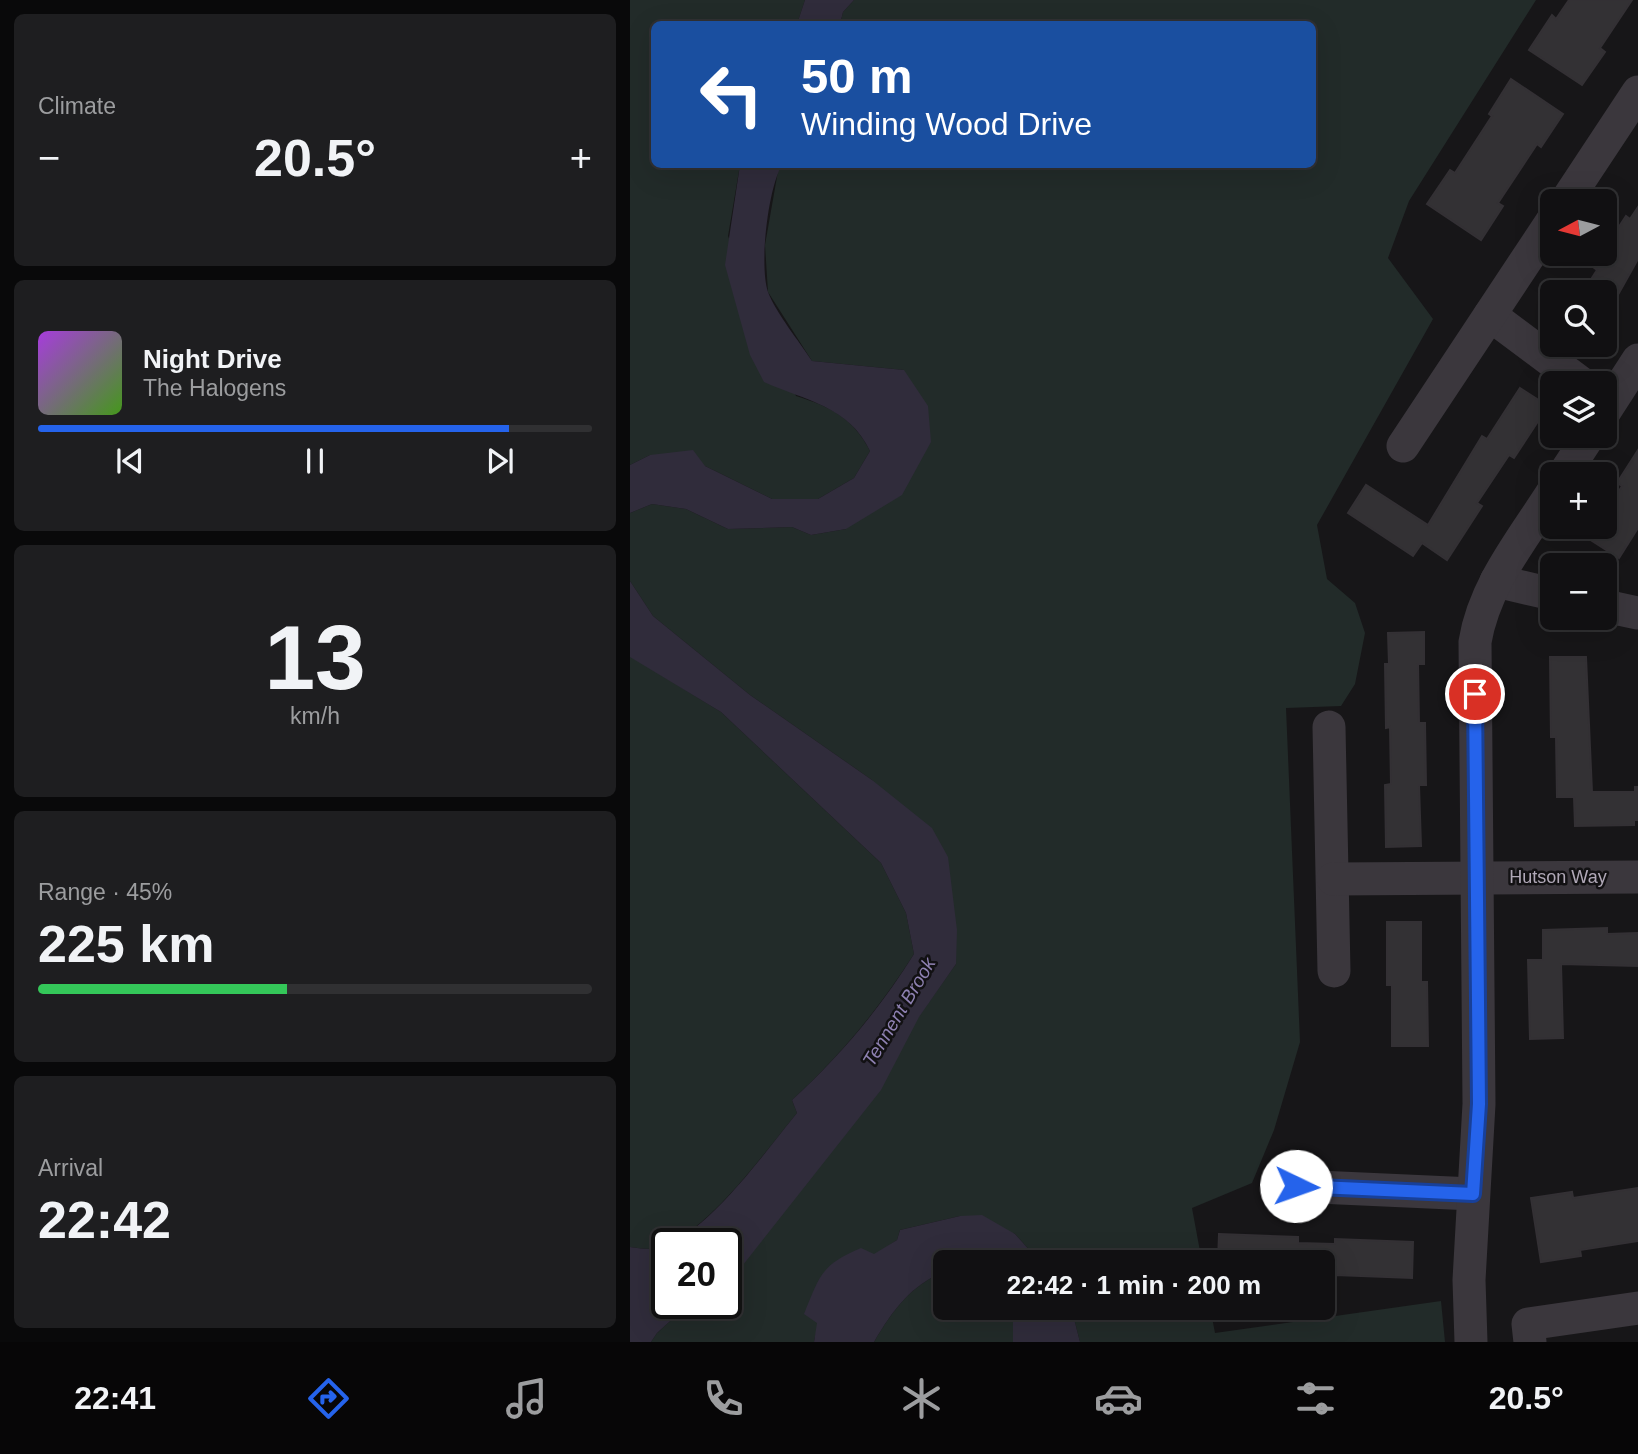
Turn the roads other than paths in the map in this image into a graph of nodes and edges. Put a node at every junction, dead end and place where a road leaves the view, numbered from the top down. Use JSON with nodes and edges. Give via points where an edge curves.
{"nodes":[{"id":1,"x":1638,"y":92,"type":"edge"},
{"id":2,"x":1574,"y":189,"type":"edge"},
{"id":3,"x":1540,"y":239,"type":"edge"},
{"id":4,"x":1490,"y":315,"type":"junction"},
{"id":5,"x":1638,"y":360,"type":"edge"},
{"id":6,"x":1565,"y":371,"type":"edge"},
{"id":7,"x":1617,"y":390,"type":"edge"},
{"id":8,"x":1404,"y":446,"type":"dead end"},
{"id":9,"x":1540,"y":512,"type":"edge"},
{"id":10,"x":1496,"y":581,"type":"junction"},
{"id":11,"x":1540,"y":591,"type":"edge"},
{"id":12,"x":1617,"y":609,"type":"edge"},
{"id":13,"x":1638,"y":613,"type":"edge"},
{"id":14,"x":1329,"y":727,"type":"dead end"},
{"id":15,"x":1478,"y":877,"type":"junction"},
{"id":16,"x":1638,"y":877,"type":"edge"},
{"id":17,"x":1333,"y":879,"type":"junction"},
{"id":18,"x":1334,"y":971,"type":"dead end"},
{"id":19,"x":1296,"y":1186,"type":"dead end"},
{"id":20,"x":1473,"y":1194,"type":"junction"},
{"id":21,"x":1638,"y":1308,"type":"edge"},
{"id":22,"x":1471,"y":1342,"type":"edge"},
{"id":23,"x":1530,"y":1342,"type":"edge"}],
"edges":[{"from":1,"to":2,"type":"street"},
{"from":3,"to":4,"type":"street"},
{"from":4,"to":6,"type":"street"},
{"from":4,"to":8,"type":"street"},
{"from":5,"to":7,"type":"street"},
{"from":9,"to":10,"type":"street"},
{"from":10,"to":11,"type":"street"},
{"from":10,"to":15,"type":"street","via":[[1479,618],[1475,642]]},
{"from":12,"to":13,"type":"street"},
{"from":14,"to":17,"type":"street"},
{"from":15,"to":16,"type":"street","name":"Hutson Way"},
{"from":15,"to":17,"type":"street","name":"Hutson Way"},
{"from":15,"to":20,"type":"street","via":[[1479,1104]]},
{"from":17,"to":18,"type":"street"},
{"from":19,"to":20,"type":"street"},
{"from":20,"to":22,"type":"street"},
{"from":21,"to":23,"type":"street","via":[[1528,1324]]}]}
